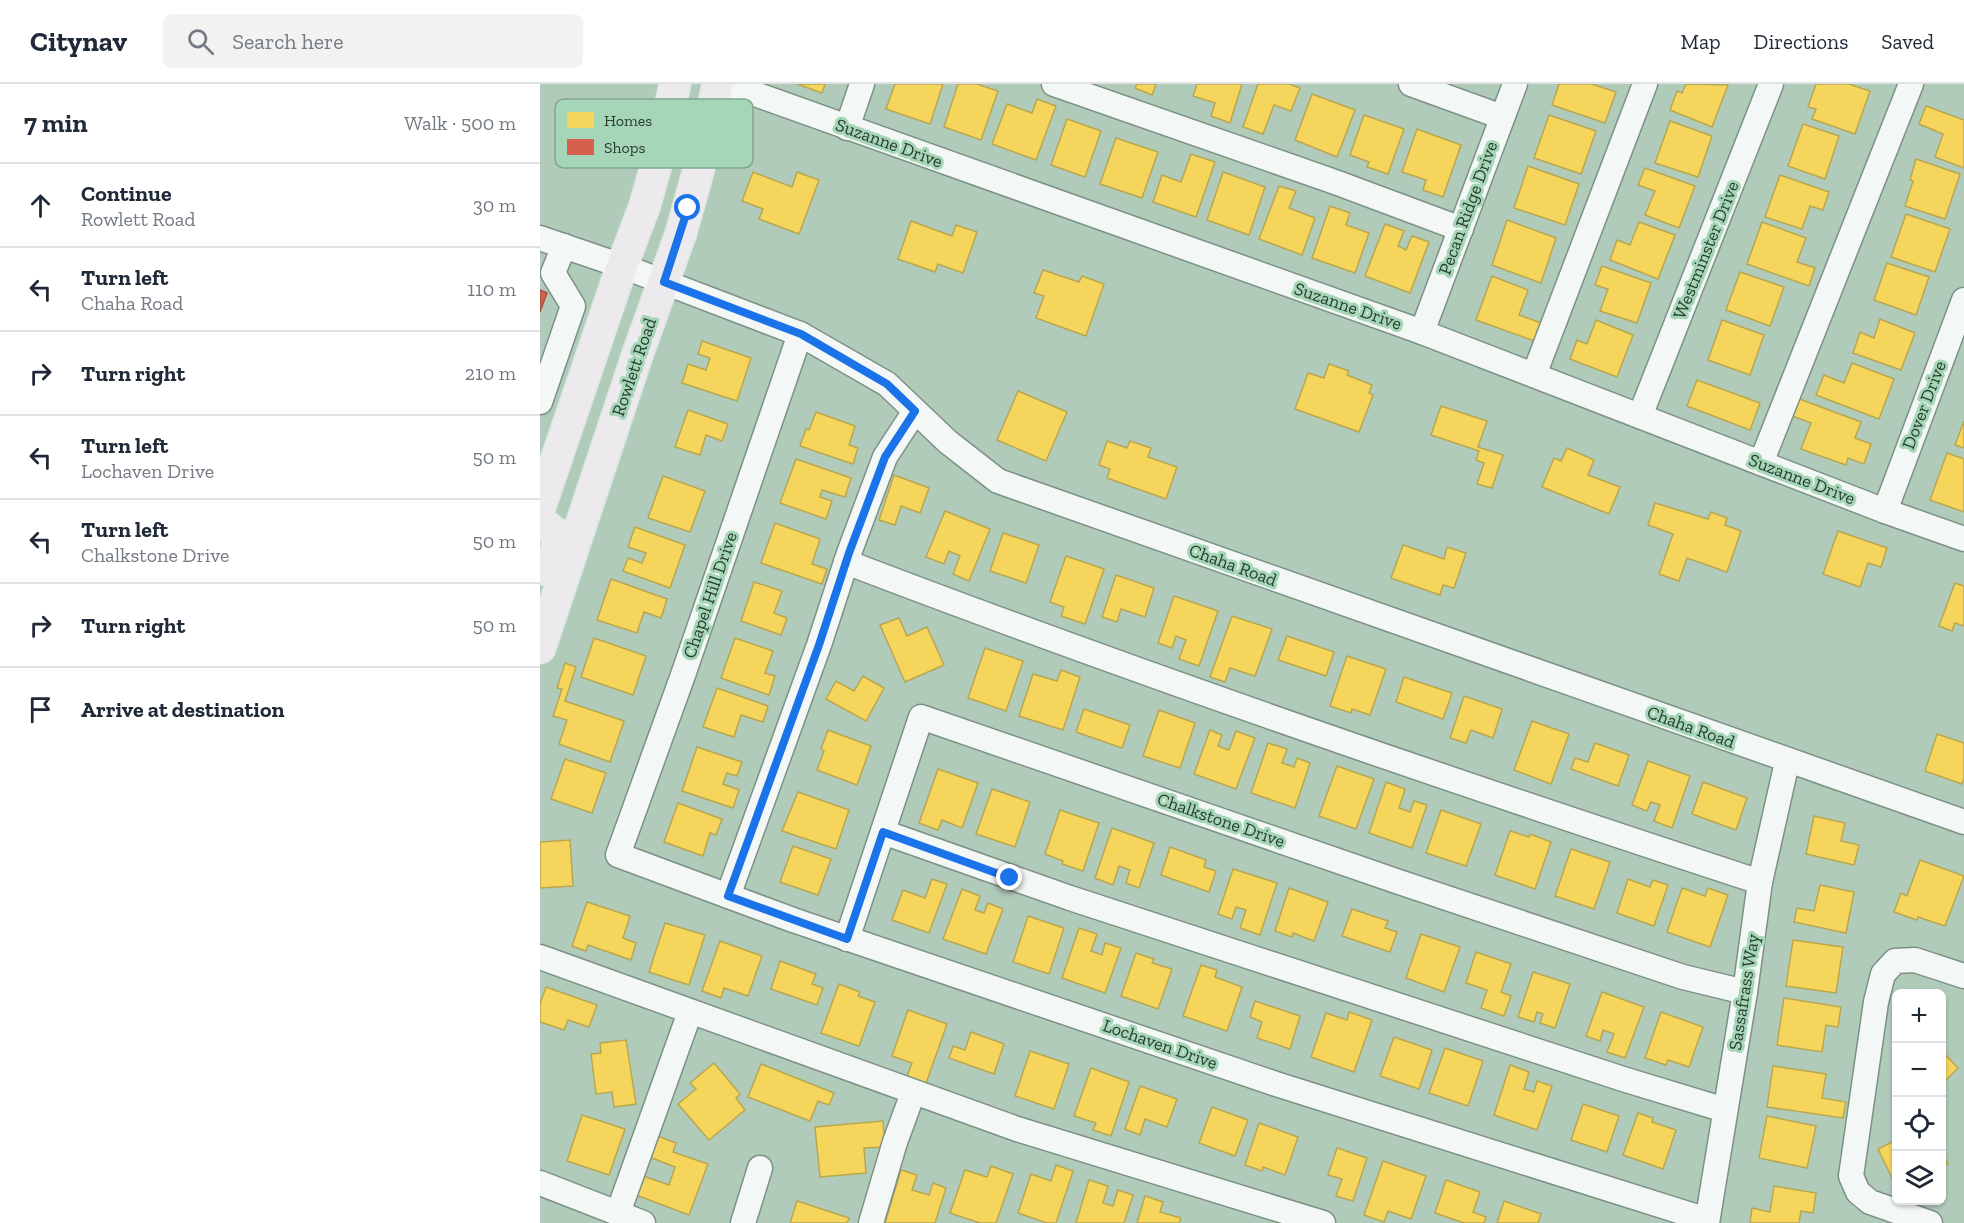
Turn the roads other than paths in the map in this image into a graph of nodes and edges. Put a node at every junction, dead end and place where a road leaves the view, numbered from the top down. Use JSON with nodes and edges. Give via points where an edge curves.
{"nodes":[{"id":1,"x":675,"y":84,"type":"edge"},
{"id":2,"x":718,"y":84,"type":"edge"},
{"id":3,"x":727,"y":84,"type":"edge"},
{"id":4,"x":862,"y":84,"type":"edge"},
{"id":5,"x":1054,"y":84,"type":"edge"},
{"id":6,"x":1411,"y":84,"type":"edge"},
{"id":7,"x":1515,"y":84,"type":"edge"},
{"id":8,"x":1645,"y":84,"type":"edge"},
{"id":9,"x":1772,"y":84,"type":"edge"},
{"id":10,"x":1911,"y":84,"type":"edge"},
{"id":11,"x":672,"y":99,"type":"edge"},
{"id":12,"x":714,"y":99,"type":"edge"},
{"id":13,"x":1503,"y":117,"type":"junction"},
{"id":14,"x":847,"y":128,"type":"junction"},
{"id":15,"x":655,"y":168,"type":"edge"},
{"id":16,"x":698,"y":168,"type":"edge"},
{"id":17,"x":1461,"y":228,"type":"junction"},
{"id":18,"x":540,"y":238,"type":"edge"},
{"id":19,"x":564,"y":246,"type":"junction"},
{"id":20,"x":622,"y":266,"type":"junction"},
{"id":21,"x":664,"y":282,"type":"junction"},
{"id":22,"x":1964,"y":300,"type":"edge"},
{"id":23,"x":1422,"y":332,"type":"junction"},
{"id":24,"x":801,"y":334,"type":"junction"},
{"id":25,"x":1534,"y":375,"type":"junction"},
{"id":26,"x":540,"y":402,"type":"edge"},
{"id":27,"x":915,"y":411,"type":"junction"},
{"id":28,"x":1640,"y":416,"type":"junction"},
{"id":29,"x":1761,"y":463,"type":"junction"},
{"id":30,"x":540,"y":507,"type":"edge"},
{"id":31,"x":1885,"y":511,"type":"junction"},
{"id":32,"x":540,"y":521,"type":"edge"},
{"id":33,"x":1964,"y":539,"type":"edge"},
{"id":34,"x":846,"y":562,"type":"junction"},
{"id":35,"x":540,"y":597,"type":"edge"},
{"id":36,"x":540,"y":648,"type":"edge"},
{"id":37,"x":1787,"y":762,"type":"junction"},
{"id":38,"x":1964,"y":822,"type":"edge"},
{"id":39,"x":883,"y":832,"type":"junction"},
{"id":40,"x":618,"y":855,"type":"joint"},
{"id":41,"x":1760,"y":882,"type":"junction"},
{"id":42,"x":728,"y":896,"type":"junction"},
{"id":43,"x":847,"y":939,"type":"junction"},
{"id":44,"x":540,"y":957,"type":"edge"},
{"id":45,"x":1964,"y":976,"type":"edge"},
{"id":46,"x":1745,"y":992,"type":"junction"},
{"id":47,"x":690,"y":1012,"type":"junction"},
{"id":48,"x":913,"y":1093,"type":"junction"},
{"id":49,"x":1725,"y":1110,"type":"junction"},
{"id":50,"x":760,"y":1168,"type":"dead end"},
{"id":51,"x":540,"y":1184,"type":"edge"},
{"id":52,"x":618,"y":1213,"type":"junction"},
{"id":53,"x":1707,"y":1221,"type":"edge"},
{"id":54,"x":643,"y":1223,"type":"edge"},
{"id":55,"x":743,"y":1223,"type":"edge"},
{"id":56,"x":871,"y":1223,"type":"edge"},
{"id":57,"x":1323,"y":1223,"type":"edge"},
{"id":58,"x":1930,"y":1223,"type":"edge"}],
"edges":[{"from":1,"to":11,"type":"main road"},
{"from":2,"to":12,"type":"main road","name":"Rowlett Road"},
{"from":3,"to":14,"type":"street","name":"Suzanne Drive"},
{"from":4,"to":14,"type":"street"},
{"from":5,"to":17,"type":"street"},
{"from":6,"to":13,"type":"street"},
{"from":7,"to":13,"type":"street","name":"Pecan Ridge Drive"},
{"from":8,"to":25,"type":"street"},
{"from":9,"to":28,"type":"street","name":"Westminster Drive"},
{"from":10,"to":29,"type":"street"},
{"from":13,"to":17,"type":"street","name":"Pecan Ridge Drive"},
{"from":14,"to":23,"type":"street","name":"Suzanne Drive"},
{"from":15,"to":20,"type":"main road"},
{"from":16,"to":21,"type":"main road","name":"Rowlett Road"},
{"from":17,"to":23,"type":"street","name":"Pecan Ridge Drive"},
{"from":18,"to":19,"type":"street","name":"Chaha Road"},
{"from":19,"to":20,"type":"street","name":"Chaha Road"},
{"from":19,"to":26,"type":"street","via":[[553,273],[573,306]]},
{"from":20,"to":21,"type":"street","name":"Chaha Road"},
{"from":20,"to":30,"type":"main road"},
{"from":21,"to":24,"type":"street","name":"Chaha Road"},
{"from":21,"to":36,"type":"main road","name":"Rowlett Road"},
{"from":22,"to":31,"type":"street","name":"Dover Drive"},
{"from":23,"to":25,"type":"street","name":"Suzanne Drive"},
{"from":24,"to":27,"type":"street","name":"Chaha Road","via":[[887,384]]},
{"from":24,"to":40,"type":"street","name":"Chapel Hill Drive"},
{"from":25,"to":28,"type":"street","name":"Suzanne Drive"},
{"from":27,"to":34,"type":"street","via":[[885,457]]},
{"from":27,"to":37,"type":"street","name":"Chaha Road","via":[[998,481]]},
{"from":28,"to":29,"type":"street","name":"Suzanne Drive"},
{"from":29,"to":31,"type":"street","name":"Suzanne Drive"},
{"from":31,"to":33,"type":"street","name":"Suzanne Drive"},
{"from":32,"to":35,"type":"main road","via":[[559,541]]},
{"from":34,"to":41,"type":"street","via":[[1249,709]]},
{"from":34,"to":42,"type":"street"},
{"from":37,"to":38,"type":"street","name":"Chaha Road"},
{"from":37,"to":41,"type":"street","name":"Sassafrass Way"},
{"from":39,"to":43,"type":"street","name":"Chalkstone Drive"},
{"from":39,"to":46,"type":"street","name":"Chalkstone Drive","via":[[921,717],[1683,977]]},
{"from":39,"to":49,"type":"street","via":[[1040,888]]},
{"from":40,"to":42,"type":"street","name":"Lochaven Drive"},
{"from":41,"to":46,"type":"street","name":"Sassafrass Way"},
{"from":42,"to":43,"type":"street","name":"Lochaven Drive"},
{"from":43,"to":53,"type":"street","name":"Lochaven Drive","via":[[1276,1084]]},
{"from":44,"to":47,"type":"street"},
{"from":45,"to":58,"type":"street","via":[[1915,960],[1895,961],[1883,974],[1851,1176],[1858,1192],[1870,1202]]},
{"from":46,"to":49,"type":"street","name":"Sassafrass Way"},
{"from":47,"to":48,"type":"street"},
{"from":47,"to":52,"type":"street"},
{"from":48,"to":56,"type":"street"},
{"from":48,"to":57,"type":"street","via":[[1017,1130]]},
{"from":49,"to":53,"type":"street","name":"Sassafrass Way"},
{"from":50,"to":55,"type":"street"},
{"from":51,"to":52,"type":"street"},
{"from":52,"to":54,"type":"street"}]}
